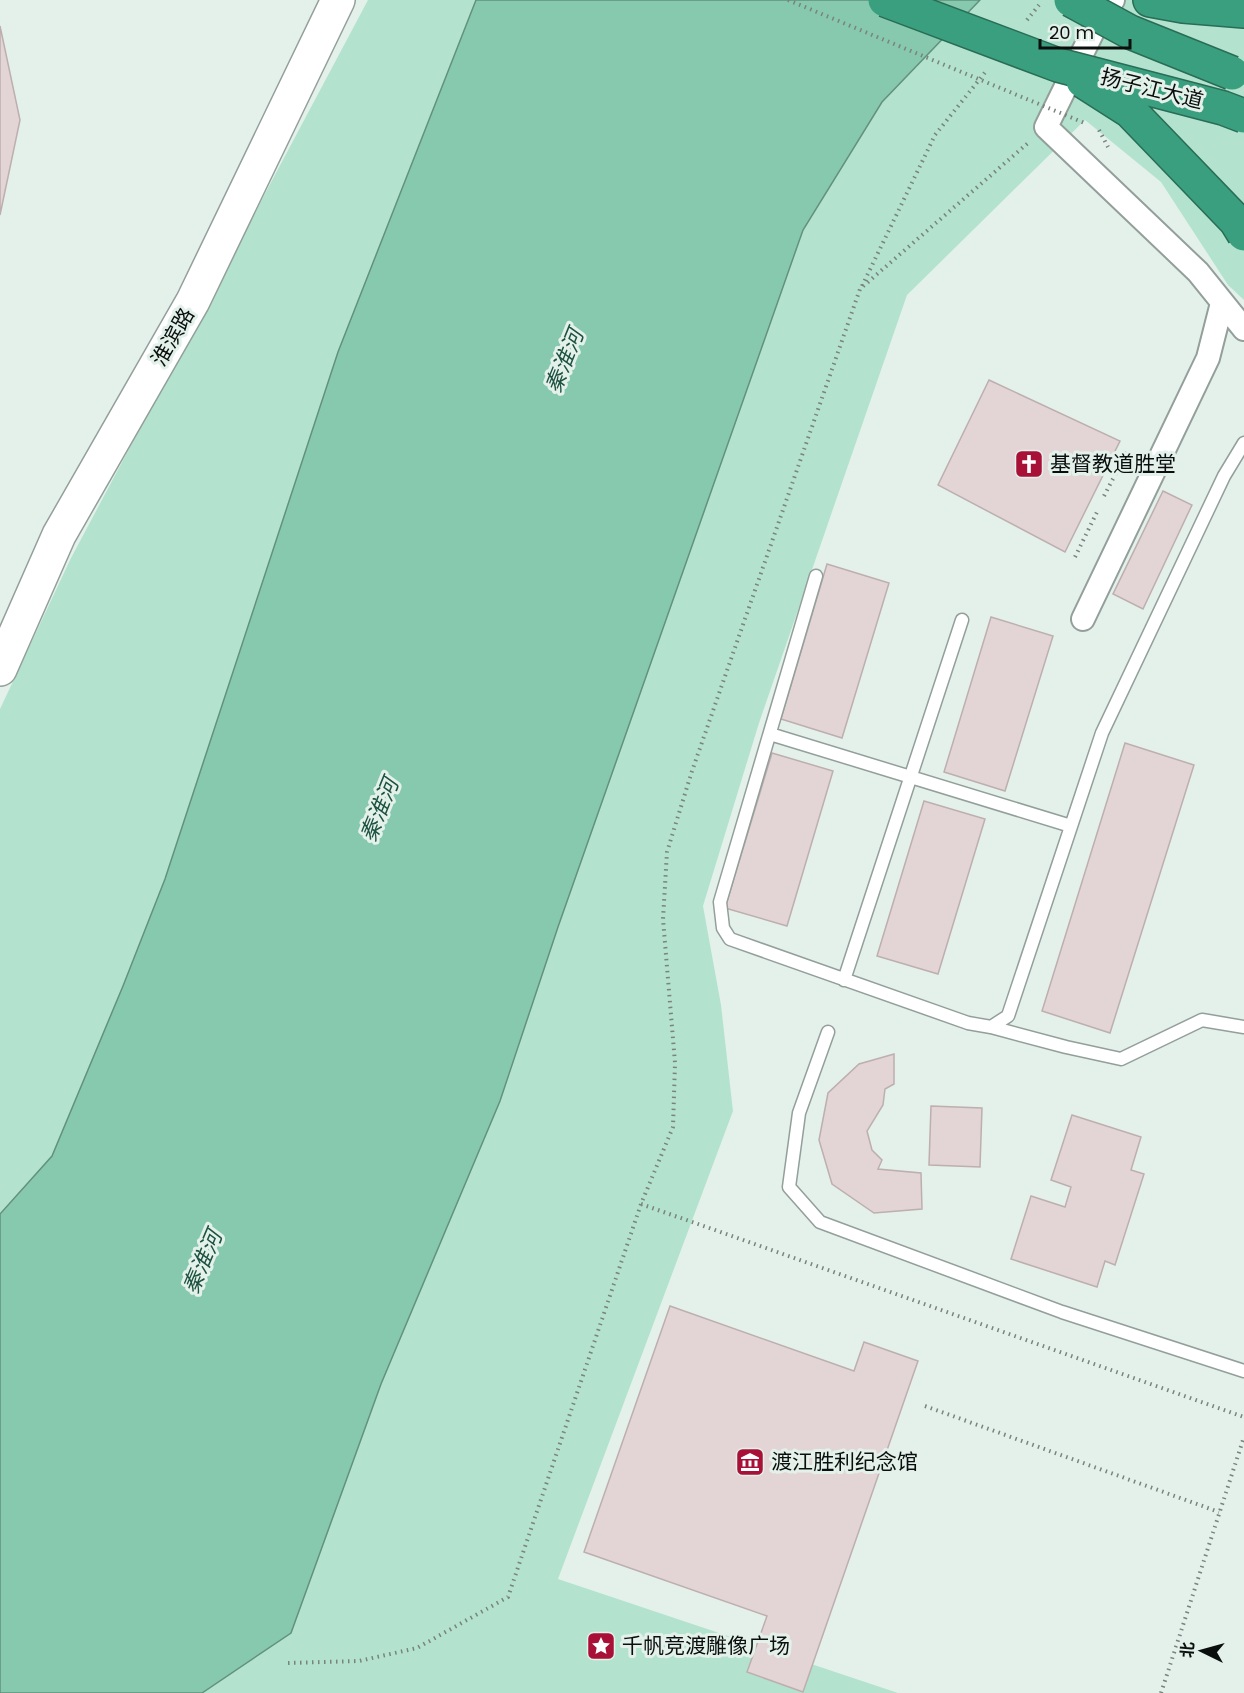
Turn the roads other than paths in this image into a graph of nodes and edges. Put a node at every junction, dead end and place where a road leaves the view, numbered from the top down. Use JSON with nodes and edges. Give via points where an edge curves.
{"nodes":[{"id":1,"x":339,"y":0,"type":"edge"},
{"id":2,"x":885,"y":0,"type":"edge"},
{"id":3,"x":1071,"y":0,"type":"edge"},
{"id":4,"x":1113,"y":0,"type":"edge"},
{"id":5,"x":1150,"y":0,"type":"edge"},
{"id":6,"x":1244,"y":11,"type":"edge"},
{"id":7,"x":1058,"y":65,"type":"junction"},
{"id":8,"x":1244,"y":77,"type":"edge"},
{"id":9,"x":1244,"y":116,"type":"edge"},
{"id":10,"x":1244,"y":234,"type":"edge"},
{"id":11,"x":1222,"y":303,"type":"junction"},
{"id":12,"x":1244,"y":328,"type":"edge"},
{"id":13,"x":1244,"y":443,"type":"edge"},
{"id":14,"x":816,"y":576,"type":"dead end"},
{"id":15,"x":1083,"y":619,"type":"dead end"},
{"id":16,"x":962,"y":620,"type":"dead end"},
{"id":17,"x":0,"y":669,"type":"edge"},
{"id":18,"x":770,"y":734,"type":"junction"},
{"id":19,"x":1071,"y":826,"type":"junction"},
{"id":20,"x":844,"y":980,"type":"junction"},
{"id":21,"x":991,"y":1027,"type":"junction"},
{"id":22,"x":1244,"y":1027,"type":"edge"},
{"id":23,"x":828,"y":1032,"type":"dead end"},
{"id":24,"x":1244,"y":1371,"type":"edge"}],
"edges":[{"from":1,"to":17,"type":"street","name":"淮滨路","via":[[193,301],[59,535]]},
{"from":2,"to":7,"type":"highway","bridge":true},
{"from":3,"to":8,"type":"highway","name":"扬子江大道","bridge":true,"via":[[1130,32]]},
{"from":4,"to":11,"type":"street","via":[[1105,7],[1047,127],[1198,272]]},
{"from":5,"to":6,"type":"highway"},
{"from":7,"to":9,"type":"highway","name":"扬子江大道","bridge":true},
{"from":7,"to":10,"type":"highway","bridge":true,"via":[[1131,111]]},
{"from":11,"to":12,"type":"street"},
{"from":11,"to":15,"type":"street","via":[[1208,358]]},
{"from":13,"to":19,"type":"lane","via":[[1224,476],[1102,733]]},
{"from":14,"to":18,"type":"lane"},
{"from":16,"to":20,"type":"lane"},
{"from":18,"to":19,"type":"lane"},
{"from":18,"to":20,"type":"lane","via":[[720,902],[723,928],[730,939]]},
{"from":19,"to":21,"type":"lane","via":[[1008,1016]]},
{"from":20,"to":21,"type":"lane","via":[[968,1023]]},
{"from":21,"to":22,"type":"lane","via":[[1121,1059],[1202,1020]]},
{"from":23,"to":24,"type":"lane","via":[[799,1113],[789,1187],[820,1222],[1062,1312]]}]}
